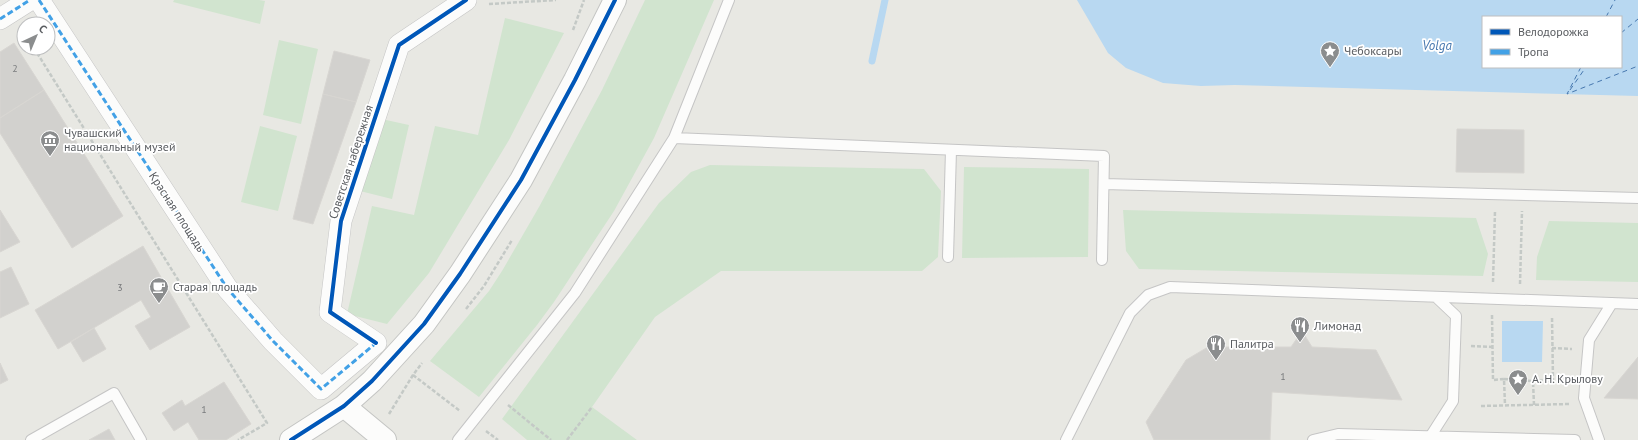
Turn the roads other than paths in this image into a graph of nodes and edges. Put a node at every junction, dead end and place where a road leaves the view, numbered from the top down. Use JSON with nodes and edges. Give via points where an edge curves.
{"nodes":[{"id":1,"x":30,"y":0,"type":"edge"},
{"id":2,"x":39,"y":0,"type":"edge"},
{"id":3,"x":466,"y":0,"type":"edge"},
{"id":4,"x":614,"y":0,"type":"edge"},
{"id":5,"x":729,"y":0,"type":"edge"},
{"id":6,"x":0,"y":19,"type":"edge"},
{"id":7,"x":674,"y":138,"type":"junction"},
{"id":8,"x":951,"y":150,"type":"junction"},
{"id":9,"x":1104,"y":184,"type":"junction"},
{"id":10,"x":1638,"y":198,"type":"edge"},
{"id":11,"x":948,"y":257,"type":"dead end"},
{"id":12,"x":1102,"y":260,"type":"dead end"},
{"id":13,"x":1437,"y":298,"type":"junction"},
{"id":14,"x":1612,"y":303,"type":"junction"},
{"id":15,"x":1638,"y":304,"type":"edge"},
{"id":16,"x":376,"y":343,"type":"joint"},
{"id":17,"x":344,"y":406,"type":"junction"},
{"id":18,"x":1430,"y":437,"type":"junction"},
{"id":19,"x":32,"y":440,"type":"edge"},
{"id":20,"x":141,"y":440,"type":"edge"},
{"id":21,"x":291,"y":440,"type":"edge"},
{"id":22,"x":385,"y":440,"type":"edge"},
{"id":23,"x":458,"y":440,"type":"edge"},
{"id":24,"x":1066,"y":440,"type":"edge"},
{"id":25,"x":1313,"y":440,"type":"edge"},
{"id":26,"x":1575,"y":440,"type":"edge"},
{"id":27,"x":1600,"y":440,"type":"edge"}],
"edges":[{"from":1,"to":6,"type":"street"},
{"from":2,"to":16,"type":"street","name":"Красная площадь","via":[[227,288],[273,341],[321,389]]},
{"from":3,"to":16,"type":"street","name":"Советская набережная","via":[[398,45],[341,221],[330,312]]},
{"from":4,"to":17,"type":"street","via":[[575,80],[521,180],[460,274],[424,324],[394,358]]},
{"from":5,"to":7,"type":"lane"},
{"from":7,"to":8,"type":"lane"},
{"from":7,"to":23,"type":"lane","via":[[575,293]]},
{"from":8,"to":9,"type":"lane","via":[[1104,156]]},
{"from":8,"to":11,"type":"lane"},
{"from":9,"to":10,"type":"lane"},
{"from":9,"to":12,"type":"lane"},
{"from":13,"to":14,"type":"lane"},
{"from":13,"to":18,"type":"lane","via":[[1456,316],[1452,401]]},
{"from":13,"to":24,"type":"lane","via":[[1170,287],[1148,295],[1130,313]]},
{"from":14,"to":15,"type":"lane"},
{"from":14,"to":27,"type":"lane","via":[[1589,340],[1584,398]]},
{"from":17,"to":21,"type":"street"},
{"from":17,"to":22,"type":"street"},
{"from":18,"to":25,"type":"lane","via":[[1338,434]]},
{"from":18,"to":26,"type":"lane"},
{"from":19,"to":20,"type":"lane","via":[[114,393]]}]}
